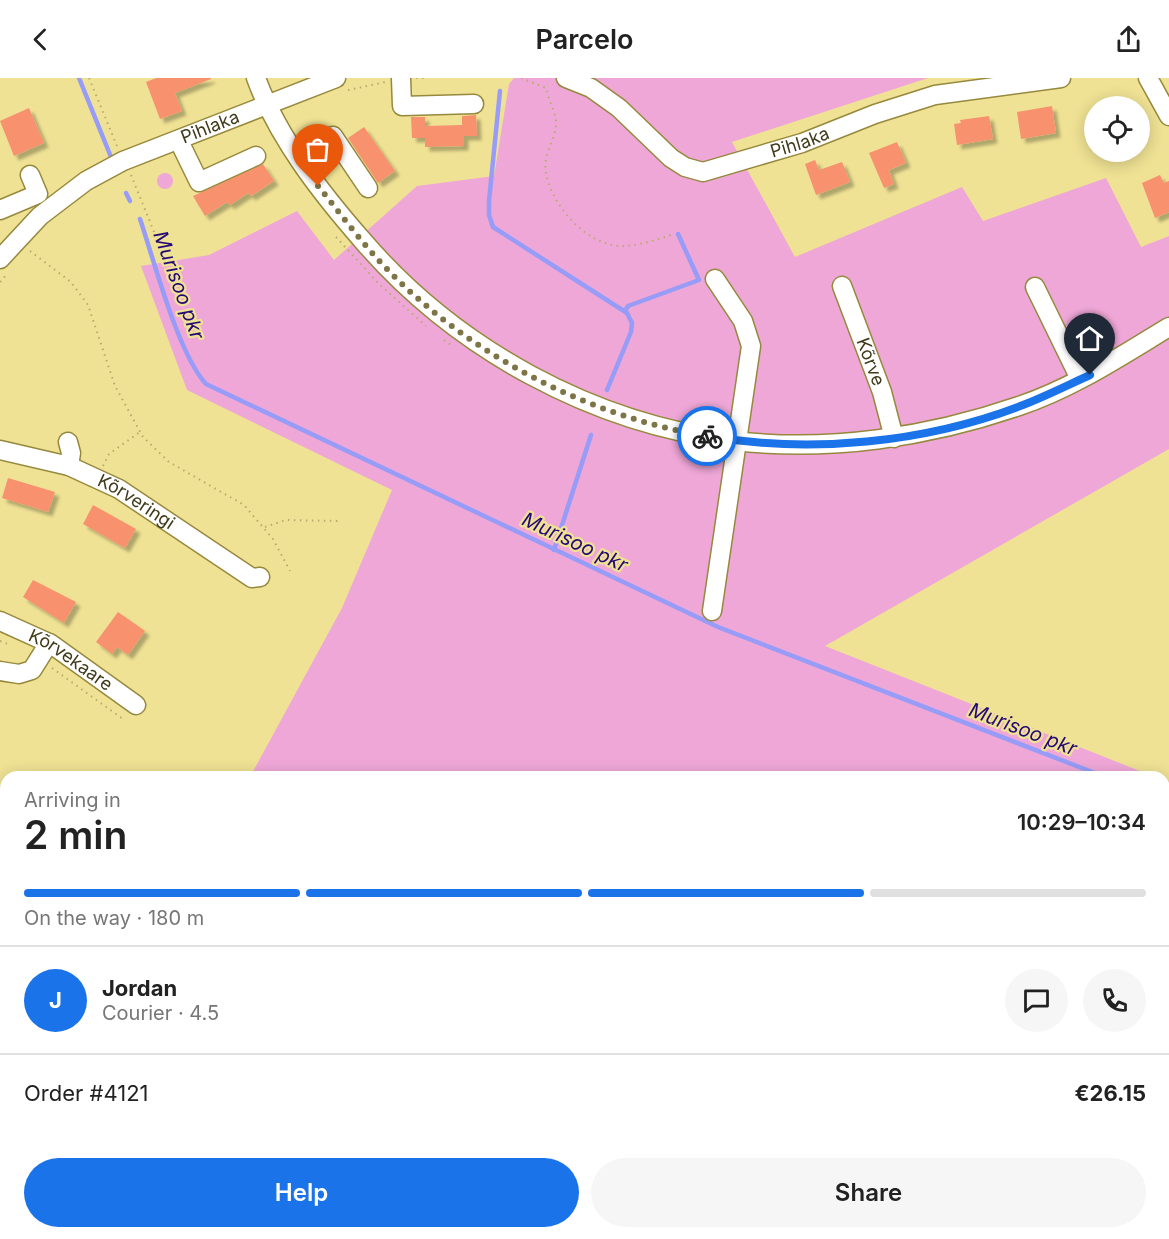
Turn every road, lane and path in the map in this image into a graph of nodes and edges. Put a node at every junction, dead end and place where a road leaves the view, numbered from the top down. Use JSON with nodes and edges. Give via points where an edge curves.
{"nodes":[{"id":1,"x":256,"y":78,"type":"edge"},
{"id":2,"x":336,"y":78,"type":"edge"},
{"id":3,"x":401,"y":78,"type":"edge"},
{"id":4,"x":521,"y":78,"type":"edge"},
{"id":5,"x":566,"y":78,"type":"edge"},
{"id":6,"x":1061,"y":78,"type":"edge"},
{"id":7,"x":1148,"y":78,"type":"edge"},
{"id":8,"x":302,"y":84,"type":"edge"},
{"id":9,"x":474,"y":104,"type":"dead end"},
{"id":10,"x":266,"y":105,"type":"junction"},
{"id":11,"x":1169,"y":116,"type":"edge"},
{"id":12,"x":179,"y":141,"type":"junction"},
{"id":13,"x":256,"y":156,"type":"dead end"},
{"id":14,"x":301,"y":160,"type":"junction"},
{"id":15,"x":30,"y":176,"type":"dead end"},
{"id":16,"x":368,"y":188,"type":"dead end"},
{"id":17,"x":0,"y":210,"type":"edge"},
{"id":18,"x":334,"y":233,"type":"dead end"},
{"id":19,"x":671,"y":235,"type":"dead end"},
{"id":20,"x":28,"y":249,"type":"dead end"},
{"id":21,"x":0,"y":259,"type":"edge"},
{"id":22,"x":715,"y":279,"type":"dead end"},
{"id":23,"x":843,"y":286,"type":"dead end"},
{"id":24,"x":1035,"y":287,"type":"dead end"},
{"id":25,"x":426,"y":326,"type":"dead end"},
{"id":26,"x":1169,"y":327,"type":"edge"},
{"id":27,"x":443,"y":339,"type":"dead end"},
{"id":28,"x":460,"y":351,"type":"dead end"},
{"id":29,"x":1080,"y":379,"type":"junction"},
{"id":30,"x":140,"y":432,"type":"junction"},
{"id":31,"x":894,"y":438,"type":"junction"},
{"id":32,"x":736,"y":441,"type":"junction"},
{"id":33,"x":68,"y":442,"type":"dead end"},
{"id":34,"x":0,"y":450,"type":"edge"},
{"id":35,"x":69,"y":466,"type":"junction"},
{"id":36,"x":103,"y":466,"type":"dead end"},
{"id":37,"x":338,"y":521,"type":"dead end"},
{"id":38,"x":265,"y":528,"type":"junction"},
{"id":39,"x":290,"y":571,"type":"dead end"},
{"id":40,"x":260,"y":577,"type":"dead end"},
{"id":41,"x":712,"y":611,"type":"dead end"},
{"id":42,"x":0,"y":621,"type":"edge"},
{"id":43,"x":0,"y":641,"type":"edge"},
{"id":44,"x":10,"y":644,"type":"dead end"},
{"id":45,"x":45,"y":651,"type":"junction"},
{"id":46,"x":0,"y":671,"type":"edge"},
{"id":47,"x":136,"y":705,"type":"dead end"},
{"id":48,"x":123,"y":719,"type":"dead end"}],
"edges":[{"from":1,"to":10,"type":"street"},
{"from":2,"to":8,"type":"street","name":"Pihlaka"},
{"from":3,"to":9,"type":"street","via":[[402,106]]},
{"from":4,"to":19,"type":"path","via":[[546,88],[556,122],[546,172],[557,200],[569,216],[592,237],[620,246]]},
{"from":5,"to":6,"type":"street","name":"Pihlaka","via":[[591,88],[619,108],[670,158],[704,172],[802,143],[935,95]]},
{"from":7,"to":11,"type":"street"},
{"from":8,"to":10,"type":"street","name":"Pihlaka"},
{"from":10,"to":12,"type":"street","name":"Pihlaka"},
{"from":10,"to":14,"type":"street"},
{"from":12,"to":13,"type":"street","via":[[199,182]]},
{"from":12,"to":21,"type":"street","name":"Pihlaka","via":[[123,161],[86,181],[40,216]]},
{"from":14,"to":16,"type":"street","via":[[333,136]]},
{"from":14,"to":32,"type":"street","via":[[385,267],[426,305],[487,350],[589,403],[641,421]]},
{"from":15,"to":17,"type":"street","via":[[38,194]]},
{"from":18,"to":25,"type":"path","via":[[379,284]]},
{"from":20,"to":30,"type":"path","via":[[71,282],[88,305],[115,386]]},
{"from":22,"to":32,"type":"street","via":[[743,321],[751,346]]},
{"from":23,"to":31,"type":"street","name":"Kõrve","via":[[879,382]]},
{"from":24,"to":29,"type":"street"},
{"from":26,"to":29,"type":"street"},
{"from":27,"to":28,"type":"path"},
{"from":29,"to":31,"type":"street","via":[[1022,405],[951,427]]},
{"from":30,"to":36,"type":"path","via":[[109,454]]},
{"from":30,"to":38,"type":"path","via":[[169,462],[244,505]]},
{"from":31,"to":32,"type":"street","via":[[814,443]]},
{"from":32,"to":41,"type":"street"},
{"from":33,"to":35,"type":"street"},
{"from":34,"to":35,"type":"street","name":"Kõrveringi"},
{"from":35,"to":40,"type":"street","name":"Kõrveringi","via":[[119,489],[252,578]]},
{"from":37,"to":38,"type":"path","via":[[286,520]]},
{"from":38,"to":39,"type":"path"},
{"from":42,"to":45,"type":"street","name":"Kõrvekaare"},
{"from":43,"to":44,"type":"path"},
{"from":45,"to":46,"type":"street","via":[[32,670]]},
{"from":45,"to":47,"type":"street","name":"Kõrvekaare"},
{"from":45,"to":48,"type":"path"}]}
